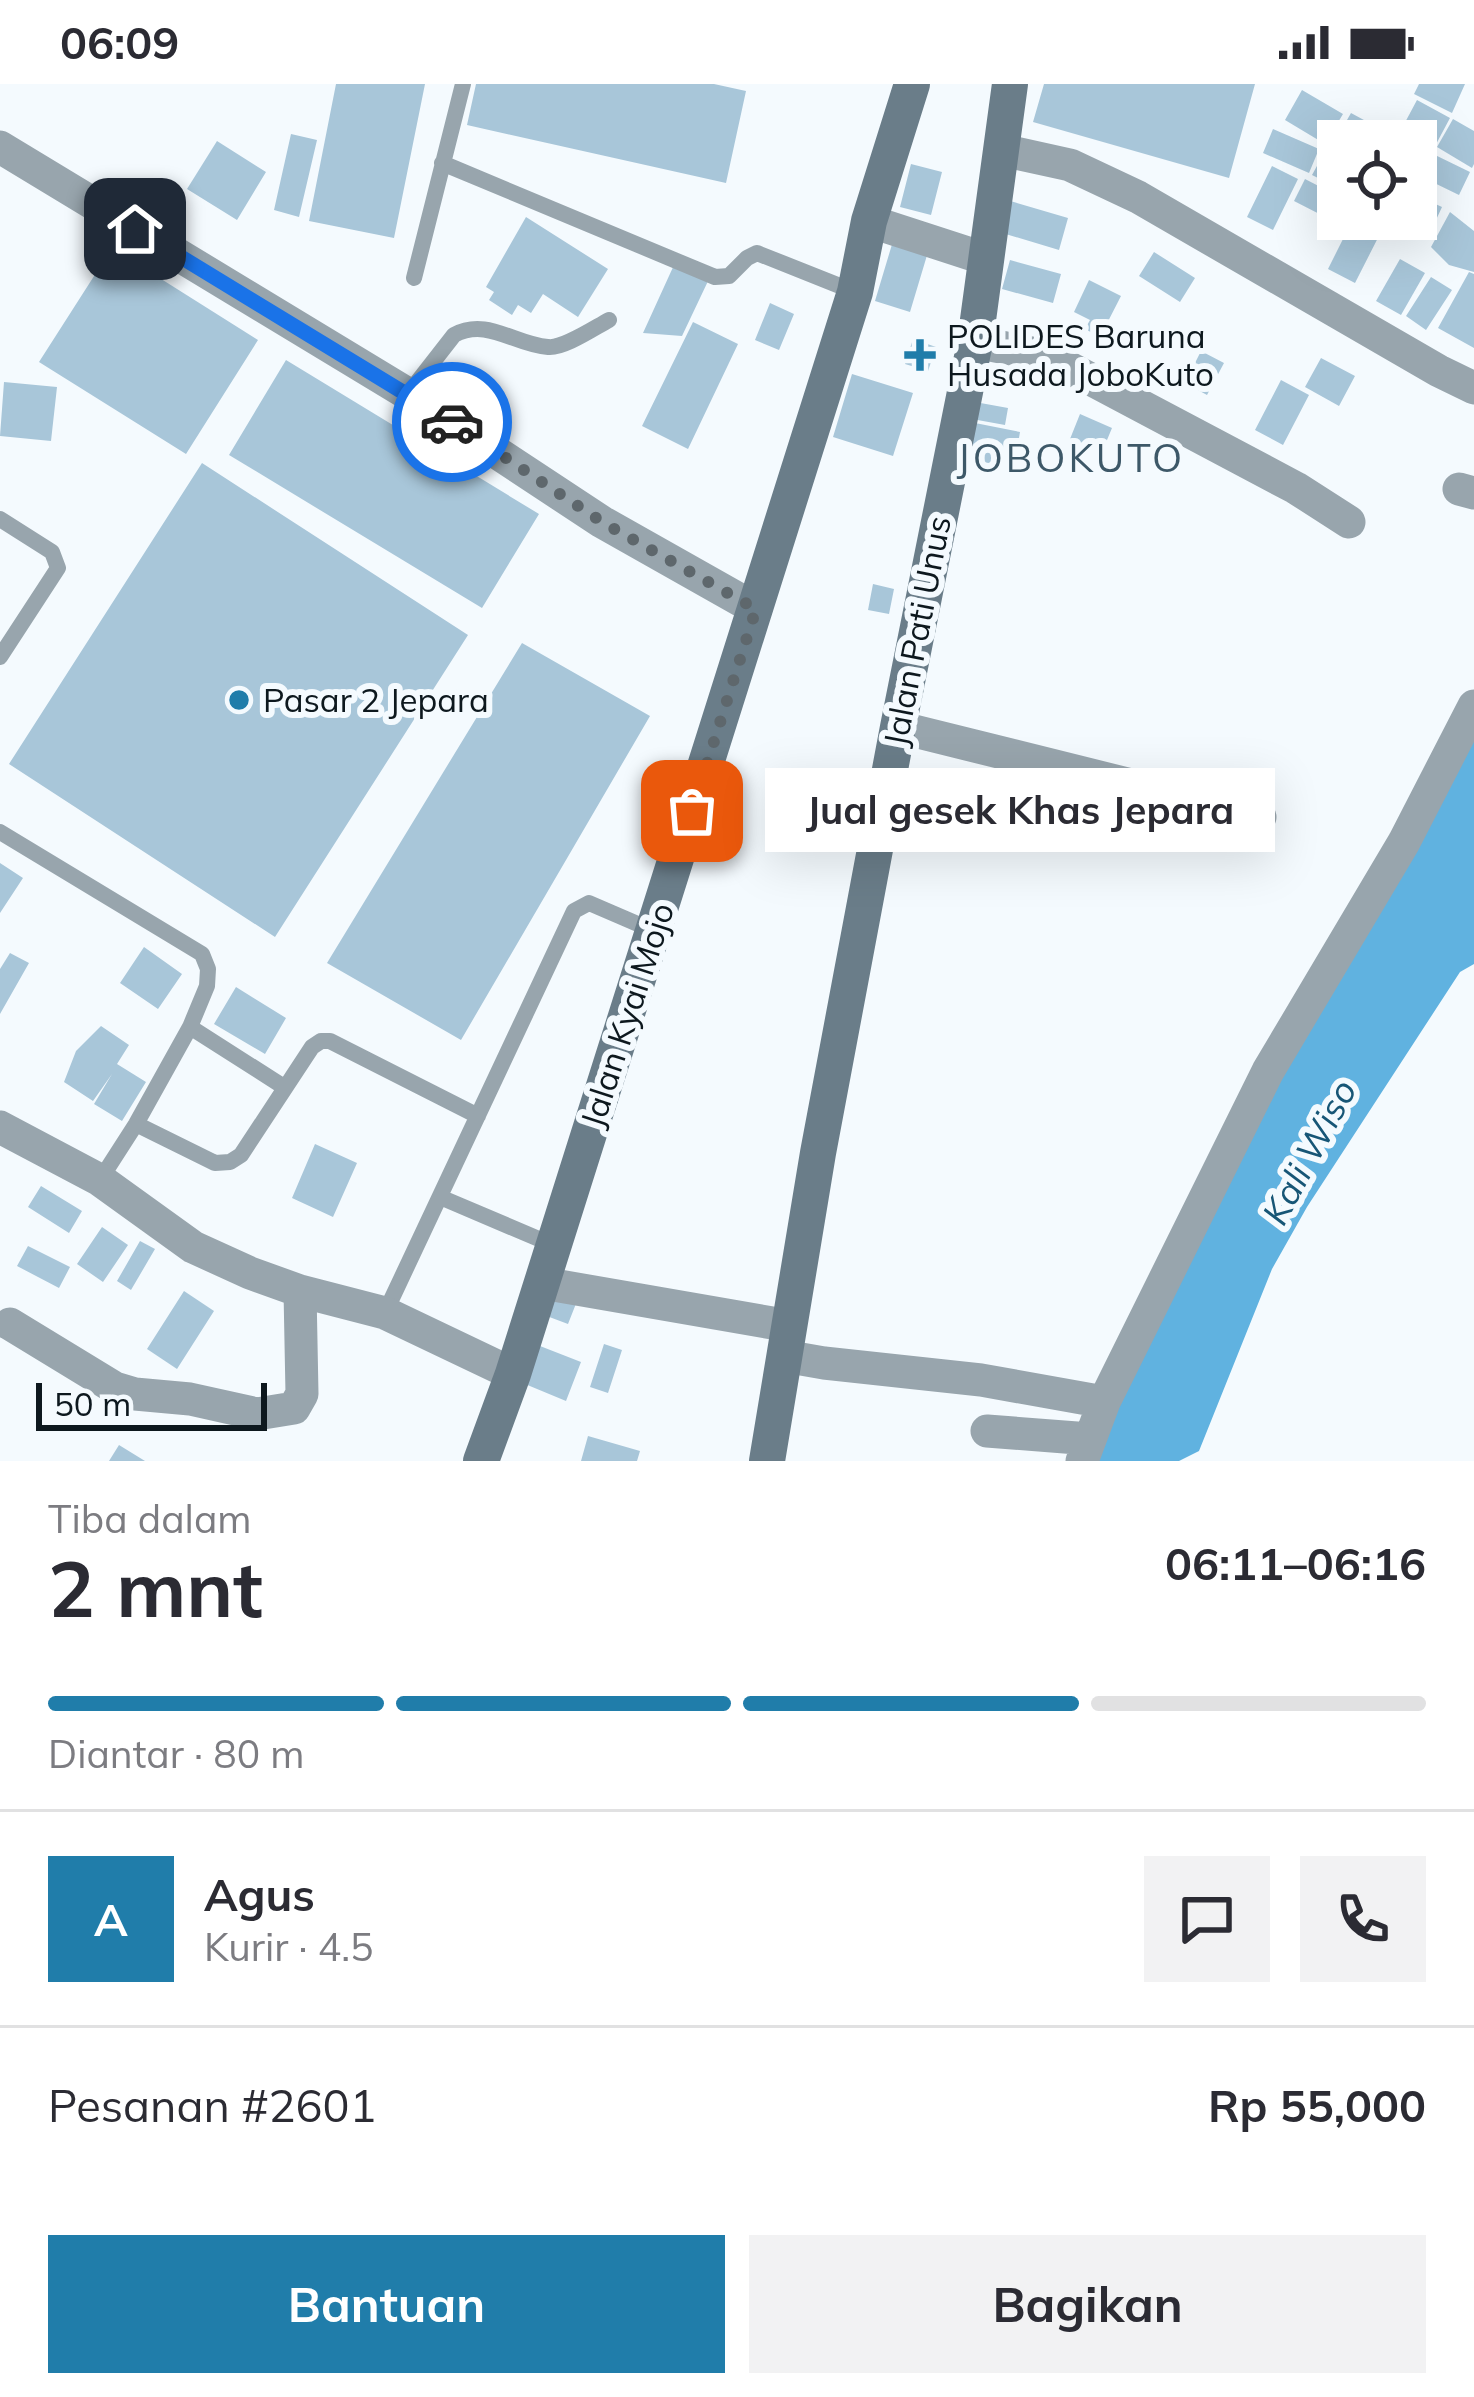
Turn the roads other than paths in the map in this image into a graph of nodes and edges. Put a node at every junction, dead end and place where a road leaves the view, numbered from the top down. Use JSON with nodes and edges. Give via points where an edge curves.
{"nodes":[{"id":1,"x":464,"y":84,"type":"edge"},
{"id":2,"x":912,"y":84,"type":"edge"},
{"id":3,"x":1010,"y":84,"type":"edge"},
{"id":4,"x":0,"y":147,"type":"edge"},
{"id":5,"x":1002,"y":150,"type":"junction"},
{"id":6,"x":442,"y":164,"type":"junction"},
{"id":7,"x":868,"y":221,"type":"junction"},
{"id":8,"x":986,"y":259,"type":"junction"},
{"id":9,"x":414,"y":278,"type":"dead end"},
{"id":10,"x":855,"y":292,"type":"junction"},
{"id":11,"x":610,"y":320,"type":"dead end"},
{"id":12,"x":975,"y":341,"type":"junction"},
{"id":13,"x":1474,"y":388,"type":"edge"},
{"id":14,"x":408,"y":394,"type":"junction"},
{"id":15,"x":0,"y":519,"type":"edge"},
{"id":16,"x":1349,"y":522,"type":"dead end"},
{"id":17,"x":756,"y":609,"type":"junction"},
{"id":18,"x":0,"y":657,"type":"edge"},
{"id":19,"x":1474,"y":706,"type":"edge"},
{"id":20,"x":898,"y":727,"type":"junction"},
{"id":21,"x":1260,"y":817,"type":"dead end"},
{"id":22,"x":0,"y":832,"type":"edge"},
{"id":23,"x":653,"y":932,"type":"junction"},
{"id":24,"x":190,"y":1027,"type":"junction"},
{"id":25,"x":284,"y":1087,"type":"junction"},
{"id":26,"x":478,"y":1116,"type":"junction"},
{"id":27,"x":136,"y":1124,"type":"junction"},
{"id":28,"x":0,"y":1126,"type":"edge"},
{"id":29,"x":100,"y":1180,"type":"junction"},
{"id":30,"x":440,"y":1197,"type":"junction"},
{"id":31,"x":554,"y":1245,"type":"junction"},
{"id":32,"x":542,"y":1283,"type":"junction"},
{"id":33,"x":300,"y":1291,"type":"junction"},
{"id":34,"x":385,"y":1313,"type":"junction"},
{"id":35,"x":10,"y":1324,"type":"dead end"},
{"id":36,"x":787,"y":1341,"type":"junction"},
{"id":37,"x":513,"y":1374,"type":"junction"},
{"id":38,"x":1104,"y":1402,"type":"junction"},
{"id":39,"x":987,"y":1430,"type":"dead end"},
{"id":40,"x":1086,"y":1450,"type":"edge"},
{"id":41,"x":481,"y":1461,"type":"edge"},
{"id":42,"x":767,"y":1461,"type":"edge"}],
"edges":[{"from":1,"to":6,"type":"lane"},
{"from":2,"to":7,"type":"main road","name":"Jalan Kyai Mojo"},
{"from":3,"to":5,"type":"main road","name":"Jalan Pati Unus"},
{"from":4,"to":14,"type":"street"},
{"from":5,"to":8,"type":"main road","name":"Jalan Pati Unus"},
{"from":5,"to":13,"type":"street","via":[[1070,165],[1138,197]]},
{"from":6,"to":9,"type":"lane"},
{"from":6,"to":10,"type":"lane","via":[[715,277],[758,253]]},
{"from":7,"to":8,"type":"street"},
{"from":7,"to":10,"type":"main road","name":"Jalan Kyai Mojo"},
{"from":8,"to":12,"type":"main road","name":"Jalan Pati Unus"},
{"from":10,"to":17,"type":"main road","name":"Jalan Kyai Mojo"},
{"from":11,"to":14,"type":"lane","via":[[545,348],[464,330]]},
{"from":12,"to":16,"type":"street","via":[[1046,356]]},
{"from":12,"to":20,"type":"main road","name":"Jalan Pati Unus"},
{"from":14,"to":17,"type":"street","via":[[445,436]]},
{"from":15,"to":18,"type":"lane","via":[[52,552],[58,568]]},
{"from":17,"to":23,"type":"main road","name":"Jalan Kyai Mojo"},
{"from":19,"to":38,"type":"street","via":[[1268,1071]]},
{"from":20,"to":21,"type":"street"},
{"from":20,"to":36,"type":"main road","name":"Jalan Pati Unus"},
{"from":22,"to":24,"type":"lane","via":[[202,954],[207,986]]},
{"from":23,"to":26,"type":"lane","via":[[597,906],[574,911]]},
{"from":23,"to":31,"type":"main road","name":"Jalan Kyai Mojo"},
{"from":24,"to":25,"type":"lane"},
{"from":24,"to":27,"type":"lane"},
{"from":25,"to":26,"type":"lane","via":[[312,1047],[330,1041]]},
{"from":25,"to":27,"type":"lane","via":[[230,1162],[215,1163]]},
{"from":26,"to":30,"type":"lane"},
{"from":27,"to":29,"type":"lane"},
{"from":28,"to":29,"type":"street"},
{"from":29,"to":33,"type":"street","via":[[193,1247]]},
{"from":30,"to":31,"type":"lane"},
{"from":30,"to":34,"type":"lane"},
{"from":31,"to":32,"type":"main road","name":"Jalan Kyai Mojo"},
{"from":32,"to":36,"type":"street"},
{"from":32,"to":37,"type":"main road","name":"Jalan Kyai Mojo"},
{"from":33,"to":34,"type":"street"},
{"from":33,"to":35,"type":"street","via":[[300,1400],[268,1414],[126,1393]]},
{"from":34,"to":37,"type":"street"},
{"from":36,"to":38,"type":"street"},
{"from":36,"to":42,"type":"main road","name":"Jalan Pati Unus"},
{"from":37,"to":41,"type":"main road","name":"Jalan Kyai Mojo"},
{"from":38,"to":40,"type":"street"},
{"from":39,"to":40,"type":"street"}]}
